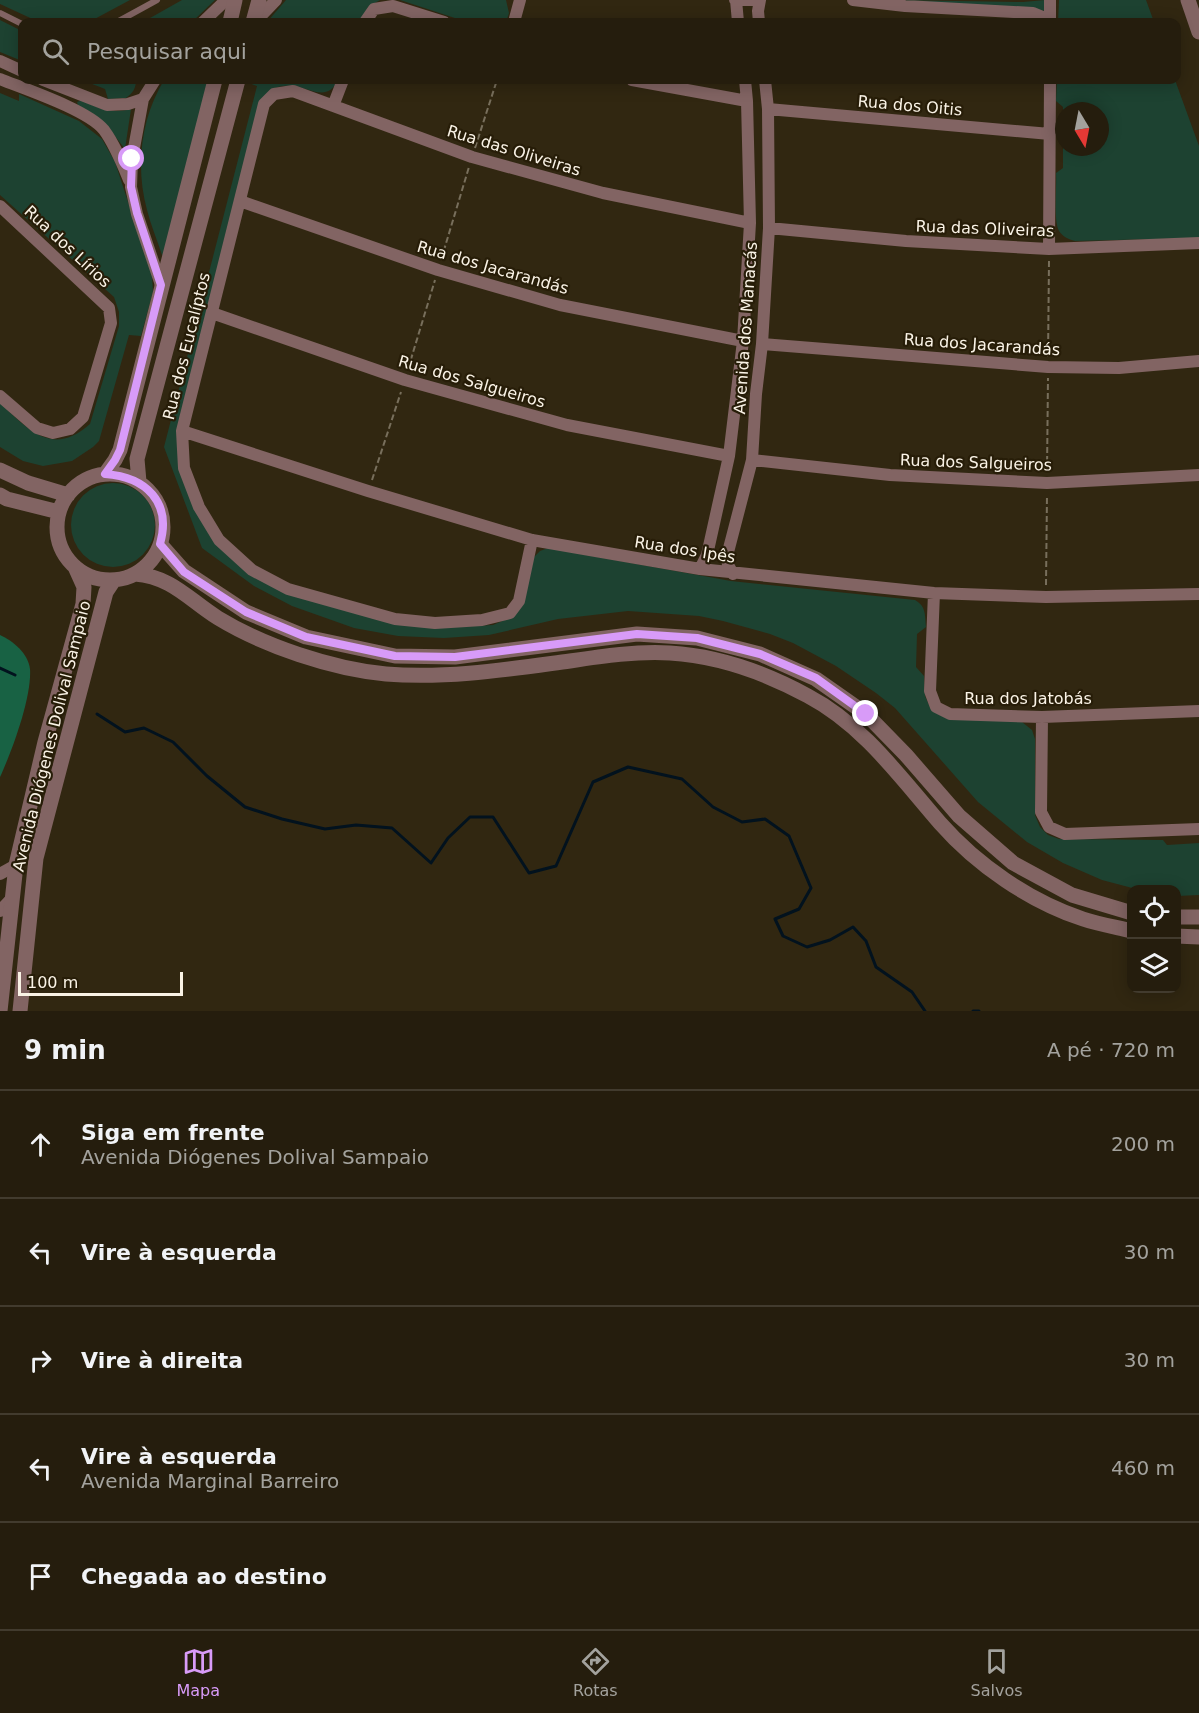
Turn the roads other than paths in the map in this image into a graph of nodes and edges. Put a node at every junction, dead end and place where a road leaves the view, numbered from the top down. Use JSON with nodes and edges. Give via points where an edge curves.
{"nodes":[{"id":1,"x":158,"y":0,"type":"edge"},
{"id":2,"x":226,"y":0,"type":"edge"},
{"id":3,"x":236,"y":0,"type":"edge"},
{"id":4,"x":259,"y":0,"type":"edge"},
{"id":5,"x":276,"y":0,"type":"edge"},
{"id":6,"x":520,"y":0,"type":"edge"},
{"id":7,"x":736,"y":0,"type":"edge"},
{"id":8,"x":752,"y":0,"type":"edge"},
{"id":9,"x":760,"y":0,"type":"edge"},
{"id":10,"x":853,"y":0,"type":"edge"},
{"id":11,"x":1050,"y":0,"type":"edge"},
{"id":12,"x":1188,"y":0,"type":"edge"},
{"id":13,"x":0,"y":13,"type":"edge"},
{"id":14,"x":124,"y":18,"type":"edge"},
{"id":15,"x":207,"y":18,"type":"edge"},
{"id":16,"x":231,"y":18,"type":"edge"},
{"id":17,"x":255,"y":18,"type":"edge"},
{"id":18,"x":258,"y":18,"type":"edge"},
{"id":19,"x":368,"y":18,"type":"edge"},
{"id":20,"x":431,"y":18,"type":"edge"},
{"id":21,"x":515,"y":18,"type":"edge"},
{"id":22,"x":738,"y":18,"type":"edge"},
{"id":23,"x":759,"y":18,"type":"edge"},
{"id":24,"x":1044,"y":18,"type":"edge"},
{"id":25,"x":1050,"y":18,"type":"edge"},
{"id":26,"x":18,"y":22,"type":"edge"},
{"id":27,"x":1199,"y":32,"type":"edge"},
{"id":28,"x":0,"y":61,"type":"edge"},
{"id":29,"x":18,"y":69,"type":"edge"},
{"id":30,"x":18,"y":72,"type":"edge"},
{"id":31,"x":6,"y":81,"type":"edge"},
{"id":32,"x":52,"y":84,"type":"edge"},
{"id":33,"x":149,"y":84,"type":"edge"},
{"id":34,"x":214,"y":84,"type":"edge"},
{"id":35,"x":237,"y":84,"type":"edge"},
{"id":36,"x":341,"y":84,"type":"edge"},
{"id":37,"x":654,"y":84,"type":"edge"},
{"id":38,"x":745,"y":84,"type":"edge"},
{"id":39,"x":765,"y":84,"type":"edge"},
{"id":40,"x":1050,"y":84,"type":"edge"},
{"id":41,"x":73,"y":93,"type":"junction"},
{"id":42,"x":274,"y":94,"type":"joint"},
{"id":43,"x":144,"y":99,"type":"junction"},
{"id":44,"x":747,"y":101,"type":"junction"},
{"id":45,"x":333,"y":106,"type":"junction"},
{"id":46,"x":67,"y":108,"type":"junction"},
{"id":47,"x":768,"y":109,"type":"junction"},
{"id":48,"x":1050,"y":134,"type":"junction"},
{"id":49,"x":748,"y":159,"type":"junction"},
{"id":50,"x":768,"y":160,"type":"junction"},
{"id":51,"x":131,"y":187,"type":"junction"},
{"id":52,"x":240,"y":201,"type":"junction"},
{"id":53,"x":0,"y":206,"type":"edge"},
{"id":54,"x":750,"y":223,"type":"junction"},
{"id":55,"x":769,"y":228,"type":"junction"},
{"id":56,"x":1199,"y":243,"type":"edge"},
{"id":57,"x":1049,"y":249,"type":"junction"},
{"id":58,"x":746,"y":281,"type":"junction"},
{"id":59,"x":766,"y":284,"type":"junction"},
{"id":60,"x":161,"y":285,"type":"junction"},
{"id":61,"x":212,"y":313,"type":"junction"},
{"id":62,"x":743,"y":341,"type":"junction"},
{"id":63,"x":762,"y":344,"type":"junction"},
{"id":64,"x":1199,"y":361,"type":"edge"},
{"id":65,"x":736,"y":394,"type":"junction"},
{"id":66,"x":756,"y":394,"type":"junction"},
{"id":67,"x":0,"y":396,"type":"edge"},
{"id":68,"x":182,"y":432,"type":"junction"},
{"id":69,"x":729,"y":456,"type":"junction"},
{"id":70,"x":752,"y":460,"type":"junction"},
{"id":71,"x":0,"y":470,"type":"edge"},
{"id":72,"x":105,"y":474,"type":"junction"},
{"id":73,"x":1199,"y":476,"type":"edge"},
{"id":74,"x":139,"y":482,"type":"junction"},
{"id":75,"x":0,"y":495,"type":"edge"},
{"id":76,"x":68,"y":495,"type":"junction"},
{"id":77,"x":59,"y":512,"type":"junction"},
{"id":78,"x":532,"y":540,"type":"junction"},
{"id":79,"x":160,"y":544,"type":"junction"},
{"id":80,"x":75,"y":567,"type":"junction"},
{"id":81,"x":700,"y":569,"type":"junction"},
{"id":82,"x":135,"y":574,"type":"junction"},
{"id":83,"x":733,"y":574,"type":"junction"},
{"id":84,"x":114,"y":580,"type":"junction"},
{"id":85,"x":934,"y":593,"type":"junction"},
{"id":86,"x":1199,"y":594,"type":"edge"},
{"id":87,"x":1199,"y":711,"type":"edge"},
{"id":88,"x":1042,"y":717,"type":"junction"},
{"id":89,"x":1199,"y":829,"type":"edge"},
{"id":90,"x":16,"y":865,"type":"junction"},
{"id":91,"x":0,"y":874,"type":"edge"},
{"id":92,"x":11,"y":899,"type":"junction"},
{"id":93,"x":0,"y":911,"type":"edge"},
{"id":94,"x":1127,"y":912,"type":"edge"},
{"id":95,"x":1181,"y":917,"type":"edge"},
{"id":96,"x":1199,"y":917,"type":"edge"},
{"id":97,"x":1127,"y":930,"type":"edge"},
{"id":98,"x":1181,"y":936,"type":"edge"},
{"id":99,"x":1199,"y":937,"type":"edge"},
{"id":100,"x":0,"y":1011,"type":"edge"},
{"id":101,"x":20,"y":1011,"type":"edge"}],
"edges":[{"from":1,"to":14,"type":"lane"},
{"from":2,"to":15,"type":"street"},
{"from":3,"to":16,"type":"street"},
{"from":4,"to":17,"type":"street"},
{"from":5,"to":18,"type":"street"},
{"from":6,"to":21,"type":"street"},
{"from":7,"to":8,"type":"street"},
{"from":7,"to":22,"type":"street"},
{"from":9,"to":23,"type":"street"},
{"from":10,"to":24,"type":"street","via":[[1033,13]]},
{"from":11,"to":25,"type":"street"},
{"from":12,"to":27,"type":"street"},
{"from":13,"to":26,"type":"lane"},
{"from":19,"to":20,"type":"street","via":[[374,9],[393,6]]},
{"from":28,"to":29,"type":"street"},
{"from":30,"to":31,"type":"street"},
{"from":31,"to":46,"type":"street"},
{"from":32,"to":41,"type":"street"},
{"from":33,"to":43,"type":"street"},
{"from":34,"to":60,"type":"street"},
{"from":35,"to":74,"type":"street","via":[[137,459]]},
{"from":36,"to":45,"type":"street"},
{"from":37,"to":44,"type":"street"},
{"from":38,"to":44,"type":"street","name":"Avenida dos Manacás"},
{"from":39,"to":47,"type":"street","name":"Avenida dos Manacás"},
{"from":40,"to":48,"type":"street"},
{"from":41,"to":43,"type":"street","via":[[107,105]]},
{"from":41,"to":46,"type":"street"},
{"from":42,"to":45,"type":"street","name":"Rua das Oliveiras","via":[[293,91]]},
{"from":42,"to":52,"type":"street","name":"Rua dos Eucalíptos","via":[[264,104]]},
{"from":43,"to":51,"type":"street","via":[[132,159]]},
{"from":44,"to":49,"type":"street","name":"Avenida dos Manacás"},
{"from":45,"to":54,"type":"street","name":"Rua das Oliveiras","via":[[472,157],[603,193]]},
{"from":46,"to":51,"type":"street","via":[[94,120],[103,129]]},
{"from":47,"to":48,"type":"street","name":"Rua dos Oitis"},
{"from":47,"to":50,"type":"street","name":"Avenida dos Manacás"},
{"from":48,"to":57,"type":"street"},
{"from":49,"to":50,"type":"street","via":[[758,165]]},
{"from":49,"to":54,"type":"street","name":"Avenida dos Manacás"},
{"from":50,"to":55,"type":"street","name":"Avenida dos Manacás"},
{"from":51,"to":60,"type":"street"},
{"from":52,"to":61,"type":"street","name":"Rua dos Eucalíptos"},
{"from":52,"to":62,"type":"street","name":"Rua dos Jacarandás","via":[[438,270],[560,305]]},
{"from":53,"to":67,"type":"street","name":"Rua dos Lírios","via":[[109,308],[111,323],[83,417],[70,429],[53,433],[37,428]]},
{"from":54,"to":58,"type":"street","name":"Avenida dos Manacás"},
{"from":55,"to":57,"type":"street","name":"Rua das Oliveiras","via":[[906,242]]},
{"from":55,"to":59,"type":"street","name":"Avenida dos Manacás"},
{"from":56,"to":57,"type":"street","name":"Rua das Oliveiras"},
{"from":58,"to":59,"type":"street"},
{"from":58,"to":62,"type":"street","name":"Avenida dos Manacás"},
{"from":59,"to":63,"type":"street","name":"Avenida dos Manacás"},
{"from":60,"to":72,"type":"street","via":[[120,450]]},
{"from":61,"to":68,"type":"street","name":"Rua dos Eucalíptos"},
{"from":61,"to":69,"type":"street","name":"Rua dos Salgueiros","via":[[405,380],[567,425]]},
{"from":62,"to":65,"type":"street","name":"Avenida dos Manacás"},
{"from":63,"to":64,"type":"street","name":"Rua dos Jacarandás","via":[[1048,367],[1119,368]]},
{"from":63,"to":66,"type":"street","name":"Avenida dos Manacás"},
{"from":65,"to":66,"type":"street","via":[[746,398]]},
{"from":65,"to":69,"type":"street","name":"Avenida dos Manacás"},
{"from":66,"to":70,"type":"street","name":"Avenida dos Manacás"},
{"from":68,"to":78,"type":"street","name":"Rua dos Ipês"},
{"from":68,"to":78,"type":"street","name":"Rua dos Eucalíptos","via":[[184,468],[219,540],[252,570],[288,589],[395,619],[435,623],[482,620],[510,613],[519,601]]},
{"from":69,"to":81,"type":"street","name":"Avenida dos Manacás","via":[[707,555]]},
{"from":70,"to":73,"type":"street","name":"Rua dos Salgueiros","via":[[890,476],[1047,483]]},
{"from":70,"to":83,"type":"street","name":"Avenida dos Manacás","via":[[727,556]]},
{"from":71,"to":76,"type":"street"},
{"from":72,"to":74,"type":"street","via":[[123,475]]},
{"from":72,"to":76,"type":"street","via":[[85,481]]},
{"from":74,"to":79,"type":"street","via":[[159,506],[163,520]]},
{"from":75,"to":77,"type":"street"},
{"from":76,"to":77,"type":"street"},
{"from":77,"to":80,"type":"street","via":[[59,542]]},
{"from":78,"to":81,"type":"street","name":"Rua dos Ipês"},
{"from":79,"to":82,"type":"street","via":[[148,564]]},
{"from":79,"to":94,"type":"street","via":[[184,572],[246,612],[306,637],[395,656],[455,657],[637,634],[697,638],[760,654],[816,678],[866,714],[959,816],[1013,863],[1072,895]]},
{"from":80,"to":84,"type":"street","via":[[94,577]]},
{"from":80,"to":90,"type":"street","name":"Avenida Diógenes Dolival Sampaio","via":[[84,587],[83,604]]},
{"from":81,"to":83,"type":"street","name":"Rua dos Ipês"},
{"from":82,"to":84,"type":"street"},
{"from":82,"to":97,"type":"street","via":[[162,579],[219,618],[281,648],[327,663],[385,674],[495,671],[624,653],[711,658],[761,674],[810,697],[851,726],[982,863],[1035,899],[1083,919]]},
{"from":83,"to":85,"type":"street","name":"Rua dos Ipês"},
{"from":84,"to":101,"type":"street","name":"Avenida Diógenes Dolival Sampaio","via":[[106,592],[36,858]]},
{"from":85,"to":86,"type":"street","name":"Rua dos Ipês","via":[[1046,597]]},
{"from":85,"to":88,"type":"street","name":"Rua dos Jatobás","via":[[930,691],[936,707],[950,714]]},
{"from":87,"to":88,"type":"street","name":"Rua dos Jatobás"},
{"from":88,"to":89,"type":"street","via":[[1041,812],[1050,827],[1065,834]]},
{"from":90,"to":91,"type":"street"},
{"from":90,"to":92,"type":"street","name":"Avenida Diógenes Dolival Sampaio"},
{"from":92,"to":93,"type":"street"},
{"from":92,"to":100,"type":"street","name":"Avenida Diógenes Dolival Sampaio"},
{"from":95,"to":96,"type":"street"},
{"from":98,"to":99,"type":"street"}]}
